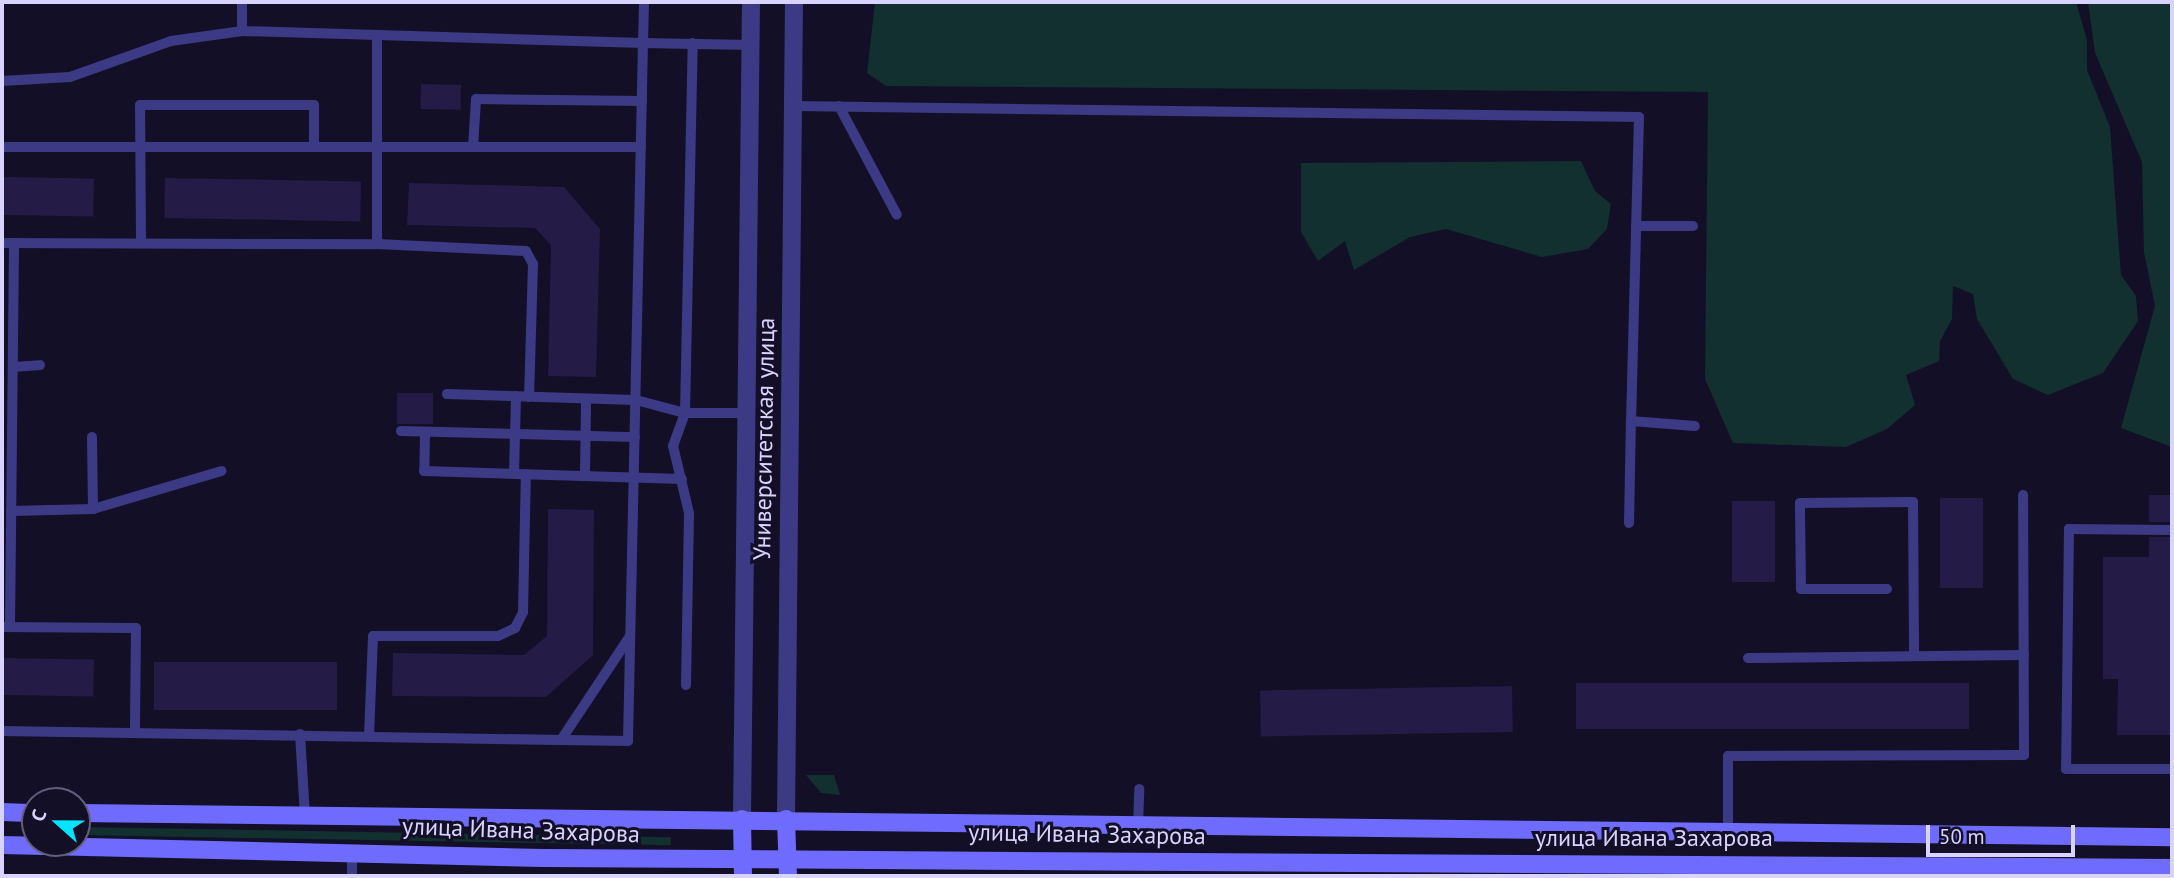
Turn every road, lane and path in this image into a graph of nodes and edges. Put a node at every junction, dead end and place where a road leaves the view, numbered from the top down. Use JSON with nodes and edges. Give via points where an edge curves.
{"nodes":[{"id":1,"x":242,"y":2,"type":"edge"},
{"id":2,"x":644,"y":2,"type":"edge"},
{"id":3,"x":751,"y":2,"type":"edge"},
{"id":4,"x":794,"y":2,"type":"edge"},
{"id":5,"x":242,"y":31,"type":"junction"},
{"id":6,"x":377,"y":37,"type":"junction"},
{"id":7,"x":643,"y":43,"type":"junction"},
{"id":8,"x":693,"y":43,"type":"junction"},
{"id":9,"x":751,"y":45,"type":"junction"},
{"id":10,"x":2,"y":81,"type":"edge"},
{"id":11,"x":642,"y":101,"type":"junction"},
{"id":12,"x":793,"y":106,"type":"junction"},
{"id":13,"x":839,"y":106,"type":"junction"},
{"id":14,"x":377,"y":146,"type":"junction"},
{"id":15,"x":2,"y":147,"type":"edge"},
{"id":16,"x":314,"y":147,"type":"junction"},
{"id":17,"x":473,"y":147,"type":"junction"},
{"id":18,"x":641,"y":147,"type":"junction"},
{"id":19,"x":139,"y":148,"type":"junction"},
{"id":20,"x":897,"y":215,"type":"dead end"},
{"id":21,"x":1636,"y":226,"type":"junction"},
{"id":22,"x":1693,"y":226,"type":"dead end"},
{"id":23,"x":141,"y":241,"type":"junction"},
{"id":24,"x":2,"y":243,"type":"edge"},
{"id":25,"x":14,"y":244,"type":"junction"},
{"id":26,"x":377,"y":244,"type":"junction"},
{"id":27,"x":40,"y":365,"type":"dead end"},
{"id":28,"x":13,"y":366,"type":"junction"},
{"id":29,"x":447,"y":394,"type":"dead end"},
{"id":30,"x":516,"y":396,"type":"junction"},
{"id":31,"x":529,"y":397,"type":"junction"},
{"id":32,"x":586,"y":399,"type":"junction"},
{"id":33,"x":636,"y":400,"type":"junction"},
{"id":34,"x":685,"y":413,"type":"junction"},
{"id":35,"x":748,"y":413,"type":"junction"},
{"id":36,"x":1630,"y":421,"type":"junction"},
{"id":37,"x":1695,"y":426,"type":"dead end"},
{"id":38,"x":401,"y":431,"type":"dead end"},
{"id":39,"x":425,"y":432,"type":"junction"},
{"id":40,"x":515,"y":434,"type":"junction"},
{"id":41,"x":586,"y":436,"type":"junction"},
{"id":42,"x":92,"y":437,"type":"dead end"},
{"id":43,"x":635,"y":437,"type":"junction"},
{"id":44,"x":221,"y":471,"type":"dead end"},
{"id":45,"x":514,"y":473,"type":"junction"},
{"id":46,"x":526,"y":474,"type":"junction"},
{"id":47,"x":585,"y":475,"type":"junction"},
{"id":48,"x":634,"y":476,"type":"junction"},
{"id":49,"x":682,"y":479,"type":"junction"},
{"id":50,"x":2023,"y":495,"type":"dead end"},
{"id":51,"x":93,"y":509,"type":"junction"},
{"id":52,"x":12,"y":511,"type":"junction"},
{"id":53,"x":1629,"y":523,"type":"dead end"},
{"id":54,"x":2172,"y":530,"type":"edge"},
{"id":55,"x":1887,"y":589,"type":"dead end"},
{"id":56,"x":6,"y":627,"type":"edge"},
{"id":57,"x":631,"y":635,"type":"junction"},
{"id":58,"x":2024,"y":654,"type":"junction"},
{"id":59,"x":1914,"y":655,"type":"junction"},
{"id":60,"x":1748,"y":658,"type":"dead end"},
{"id":61,"x":686,"y":685,"type":"dead end"},
{"id":62,"x":2,"y":731,"type":"edge"},
{"id":63,"x":135,"y":731,"type":"junction"},
{"id":64,"x":300,"y":734,"type":"junction"},
{"id":65,"x":369,"y":736,"type":"junction"},
{"id":66,"x":561,"y":740,"type":"junction"},
{"id":67,"x":2172,"y":769,"type":"edge"},
{"id":68,"x":1139,"y":789,"type":"dead end"},
{"id":69,"x":2,"y":813,"type":"edge"},
{"id":70,"x":21,"y":813,"type":"edge"},
{"id":71,"x":91,"y":813,"type":"edge"},
{"id":72,"x":305,"y":815,"type":"junction"},
{"id":73,"x":742,"y":819,"type":"junction"},
{"id":74,"x":786,"y":819,"type":"junction"},
{"id":75,"x":1138,"y":827,"type":"junction"},
{"id":76,"x":1728,"y":832,"type":"junction"},
{"id":77,"x":2172,"y":837,"type":"edge"},
{"id":78,"x":2,"y":845,"type":"edge"},
{"id":79,"x":352,"y":850,"type":"junction"},
{"id":80,"x":787,"y":857,"type":"junction"},
{"id":81,"x":743,"y":867,"type":"edge"},
{"id":82,"x":1286,"y":869,"type":"edge"},
{"id":83,"x":2172,"y":869,"type":"edge"},
{"id":84,"x":1757,"y":870,"type":"edge"},
{"id":85,"x":2008,"y":872,"type":"edge"},
{"id":86,"x":352,"y":876,"type":"edge"},
{"id":87,"x":788,"y":876,"type":"edge"}],
"edges":[{"from":1,"to":5,"type":"lane"},
{"from":2,"to":7,"type":"lane"},
{"from":3,"to":9,"type":"street","name":"Университетская улица"},
{"from":4,"to":12,"type":"street","name":"Университетская улица"},
{"from":5,"to":6,"type":"lane"},
{"from":5,"to":10,"type":"lane","via":[[171,41],[70,77]]},
{"from":6,"to":7,"type":"lane"},
{"from":6,"to":14,"type":"lane"},
{"from":7,"to":8,"type":"lane"},
{"from":7,"to":11,"type":"lane"},
{"from":8,"to":9,"type":"lane"},
{"from":8,"to":34,"type":"lane"},
{"from":9,"to":35,"type":"street","name":"Университетская улица"},
{"from":11,"to":17,"type":"lane","via":[[476,99]]},
{"from":11,"to":18,"type":"lane"},
{"from":12,"to":13,"type":"lane"},
{"from":12,"to":74,"type":"street","name":"Университетская улица"},
{"from":13,"to":20,"type":"lane"},
{"from":13,"to":21,"type":"lane","via":[[1639,117]]},
{"from":14,"to":16,"type":"lane"},
{"from":14,"to":17,"type":"lane"},
{"from":14,"to":26,"type":"lane"},
{"from":15,"to":19,"type":"lane"},
{"from":16,"to":19,"type":"lane"},
{"from":16,"to":19,"type":"lane","via":[[314,106],[140,105]]},
{"from":17,"to":18,"type":"lane"},
{"from":18,"to":33,"type":"lane"},
{"from":19,"to":23,"type":"lane"},
{"from":21,"to":22,"type":"lane"},
{"from":21,"to":36,"type":"lane"},
{"from":23,"to":25,"type":"lane"},
{"from":23,"to":26,"type":"lane"},
{"from":24,"to":25,"type":"lane"},
{"from":25,"to":28,"type":"lane"},
{"from":26,"to":31,"type":"lane","via":[[526,251],[533,264]]},
{"from":27,"to":28,"type":"lane"},
{"from":28,"to":52,"type":"lane"},
{"from":29,"to":30,"type":"lane"},
{"from":30,"to":31,"type":"lane"},
{"from":30,"to":40,"type":"lane"},
{"from":31,"to":32,"type":"lane"},
{"from":32,"to":33,"type":"lane"},
{"from":32,"to":41,"type":"lane"},
{"from":33,"to":34,"type":"lane"},
{"from":33,"to":43,"type":"lane"},
{"from":34,"to":35,"type":"lane"},
{"from":34,"to":49,"type":"lane","via":[[673,446]]},
{"from":35,"to":73,"type":"street","name":"Университетская улица"},
{"from":36,"to":37,"type":"lane"},
{"from":36,"to":53,"type":"lane"},
{"from":38,"to":39,"type":"lane"},
{"from":39,"to":40,"type":"lane"},
{"from":39,"to":45,"type":"lane","via":[[424,471]]},
{"from":40,"to":41,"type":"lane"},
{"from":40,"to":45,"type":"lane"},
{"from":41,"to":43,"type":"lane"},
{"from":41,"to":47,"type":"lane"},
{"from":42,"to":51,"type":"lane"},
{"from":43,"to":48,"type":"lane"},
{"from":44,"to":51,"type":"lane"},
{"from":45,"to":46,"type":"lane"},
{"from":46,"to":47,"type":"lane"},
{"from":46,"to":65,"type":"lane","via":[[523,612],[515,628],[498,636],[373,636]]},
{"from":47,"to":48,"type":"lane"},
{"from":48,"to":49,"type":"lane"},
{"from":48,"to":57,"type":"lane"},
{"from":49,"to":61,"type":"lane","via":[[689,513]]},
{"from":50,"to":58,"type":"lane"},
{"from":51,"to":52,"type":"lane"},
{"from":52,"to":56,"type":"lane"},
{"from":54,"to":67,"type":"lane","via":[[2068,529],[2066,769]]},
{"from":55,"to":59,"type":"lane","via":[[1801,589],[1800,503],[1913,502]]},
{"from":56,"to":63,"type":"lane","via":[[136,628]]},
{"from":57,"to":66,"type":"lane"},
{"from":57,"to":66,"type":"lane","via":[[628,741]]},
{"from":58,"to":59,"type":"lane"},
{"from":58,"to":76,"type":"lane","via":[[2024,755],[1728,756]]},
{"from":59,"to":60,"type":"lane"},
{"from":62,"to":63,"type":"lane"},
{"from":63,"to":64,"type":"lane"},
{"from":64,"to":65,"type":"lane"},
{"from":64,"to":72,"type":"lane"},
{"from":65,"to":66,"type":"lane"},
{"from":68,"to":75,"type":"lane"},
{"from":69,"to":70,"type":"main road"},
{"from":71,"to":72,"type":"main road","name":"улица Ивана Захарова"},
{"from":72,"to":73,"type":"main road","name":"улица Ивана Захарова"},
{"from":73,"to":74,"type":"main road","name":"улица Ивана Захарова"},
{"from":73,"to":81,"type":"main road","name":"Университетская улица"},
{"from":74,"to":75,"type":"main road","name":"улица Ивана Захарова"},
{"from":74,"to":80,"type":"main road","name":"Университетская улица"},
{"from":75,"to":76,"type":"main road","name":"улица Ивана Захарова"},
{"from":76,"to":77,"type":"main road","name":"улица Ивана Захарова"},
{"from":78,"to":79,"type":"main road","name":"улица Ивана Захарова"},
{"from":79,"to":81,"type":"main road","name":"улица Ивана Захарова"},
{"from":79,"to":86,"type":"lane"},
{"from":80,"to":81,"type":"main road","name":"улица Ивана Захарова"},
{"from":80,"to":82,"type":"main road","name":"улица Ивана Захарова"},
{"from":80,"to":87,"type":"main road","name":"Университетская улица"},
{"from":82,"to":84,"type":"main road","name":"улица Ивана Захарова"},
{"from":83,"to":85,"type":"main road","name":"улица Ивана Захарова"},
{"from":84,"to":85,"type":"main road","name":"улица Ивана Захарова"}]}
